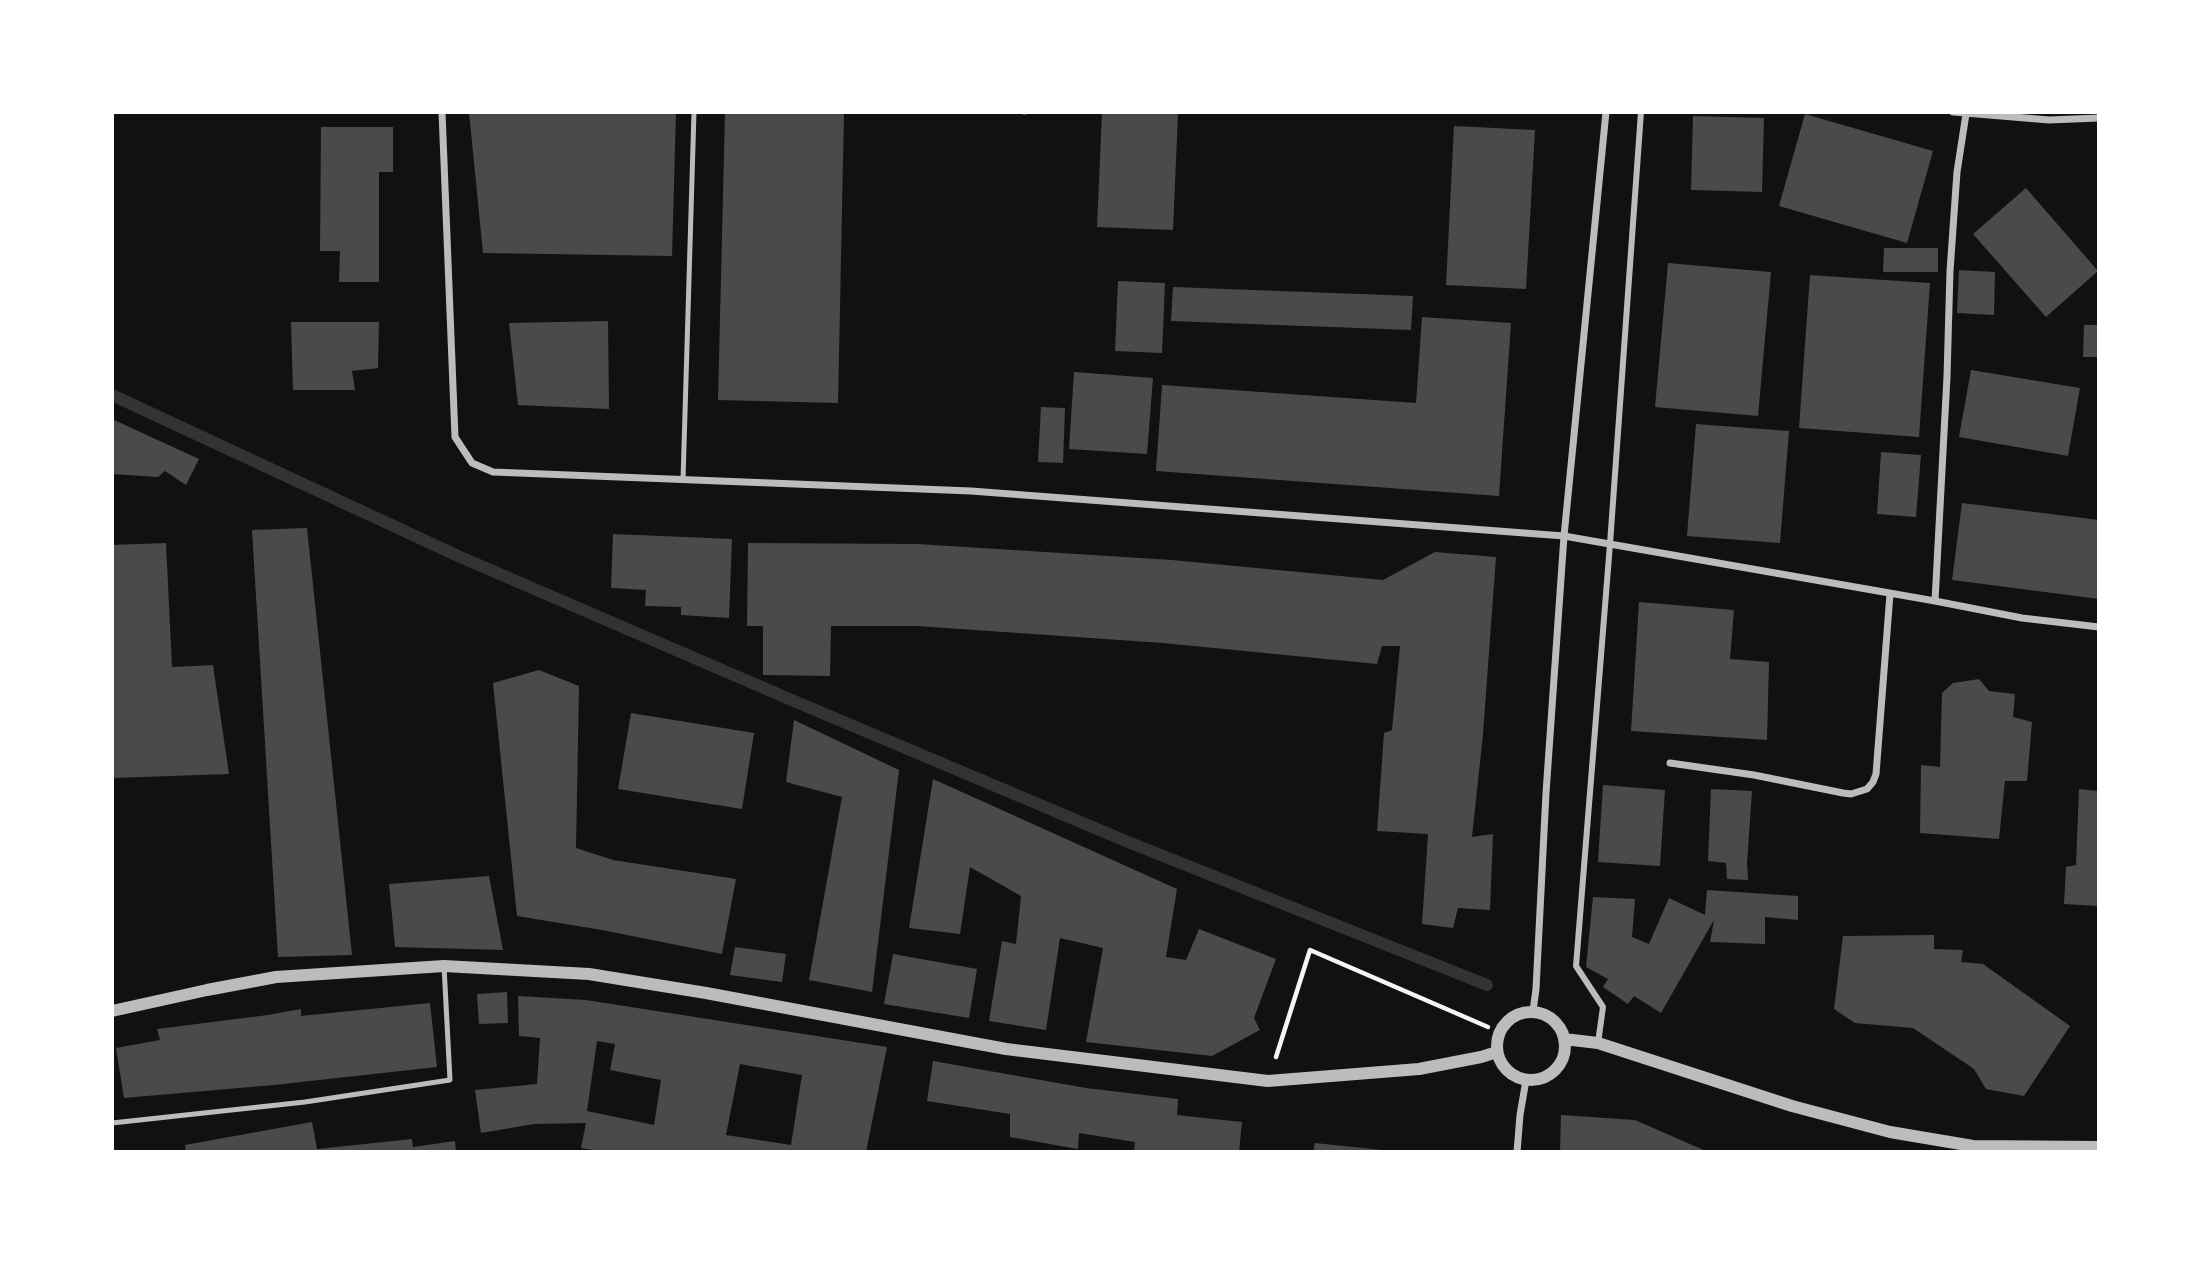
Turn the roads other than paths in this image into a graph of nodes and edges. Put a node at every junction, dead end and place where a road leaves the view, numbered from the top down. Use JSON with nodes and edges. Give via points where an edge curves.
{"nodes":[{"id":1,"x":442,"y":112,"type":"edge"},
{"id":2,"x":694,"y":112,"type":"edge"},
{"id":3,"x":1606,"y":112,"type":"edge"},
{"id":4,"x":1641,"y":112,"type":"edge"},
{"id":5,"x":1953,"y":112,"type":"edge"},
{"id":6,"x":1966,"y":114,"type":"edge"},
{"id":7,"x":2099,"y":118,"type":"edge"},
{"id":8,"x":683,"y":480,"type":"junction"},
{"id":9,"x":1564,"y":536,"type":"junction"},
{"id":10,"x":1610,"y":544,"type":"junction"},
{"id":11,"x":1890,"y":594,"type":"junction"},
{"id":12,"x":1935,"y":601,"type":"junction"},
{"id":13,"x":2099,"y":627,"type":"edge"},
{"id":14,"x":1670,"y":763,"type":"dead end"},
{"id":15,"x":444,"y":966,"type":"junction"},
{"id":16,"x":112,"y":1011,"type":"edge"},
{"id":17,"x":1533,"y":1011,"type":"junction"},
{"id":18,"x":1564,"y":1039,"type":"junction"},
{"id":19,"x":1598,"y":1043,"type":"junction"},
{"id":20,"x":1497,"y":1052,"type":"junction"},
{"id":21,"x":1527,"y":1080,"type":"junction"},
{"id":22,"x":112,"y":1123,"type":"edge"},
{"id":23,"x":2099,"y":1147,"type":"edge"},
{"id":24,"x":1973,"y":1149,"type":"edge"},
{"id":25,"x":1517,"y":1152,"type":"edge"}],
"edges":[{"from":1,"to":8,"type":"street","via":[[455,438],[472,463],[493,472]]},
{"from":2,"to":8,"type":"lane"},
{"from":3,"to":9,"type":"street"},
{"from":4,"to":10,"type":"street"},
{"from":5,"to":6,"type":"street"},
{"from":6,"to":7,"type":"street","via":[[2049,120]]},
{"from":6,"to":12,"type":"street","via":[[1950,271]]},
{"from":8,"to":9,"type":"street","via":[[971,491]]},
{"from":9,"to":10,"type":"street"},
{"from":9,"to":17,"type":"street"},
{"from":10,"to":11,"type":"street"},
{"from":10,"to":19,"type":"street","via":[[1576,966],[1603,1007]]},
{"from":11,"to":12,"type":"street"},
{"from":11,"to":14,"type":"street","via":[[1876,774],[1867,789],[1843,793]]},
{"from":12,"to":13,"type":"street"},
{"from":15,"to":16,"type":"street","via":[[276,977]]},
{"from":15,"to":20,"type":"street","via":[[589,974],[1006,1049],[1268,1081],[1419,1069]]},
{"from":15,"to":22,"type":"lane","via":[[450,1080],[306,1102]]},
{"from":17,"to":18,"type":"street","via":[[1553,1020]]},
{"from":17,"to":20,"type":"street","via":[[1505,1023]]},
{"from":18,"to":19,"type":"street"},
{"from":18,"to":21,"type":"street","via":[[1565,1050],[1556,1069],[1548,1076]]},
{"from":19,"to":24,"type":"street","via":[[1792,1106]]},
{"from":20,"to":21,"type":"street","via":[[1507,1070]]},
{"from":21,"to":25,"type":"street"},
{"from":23,"to":24,"type":"street"}]}
